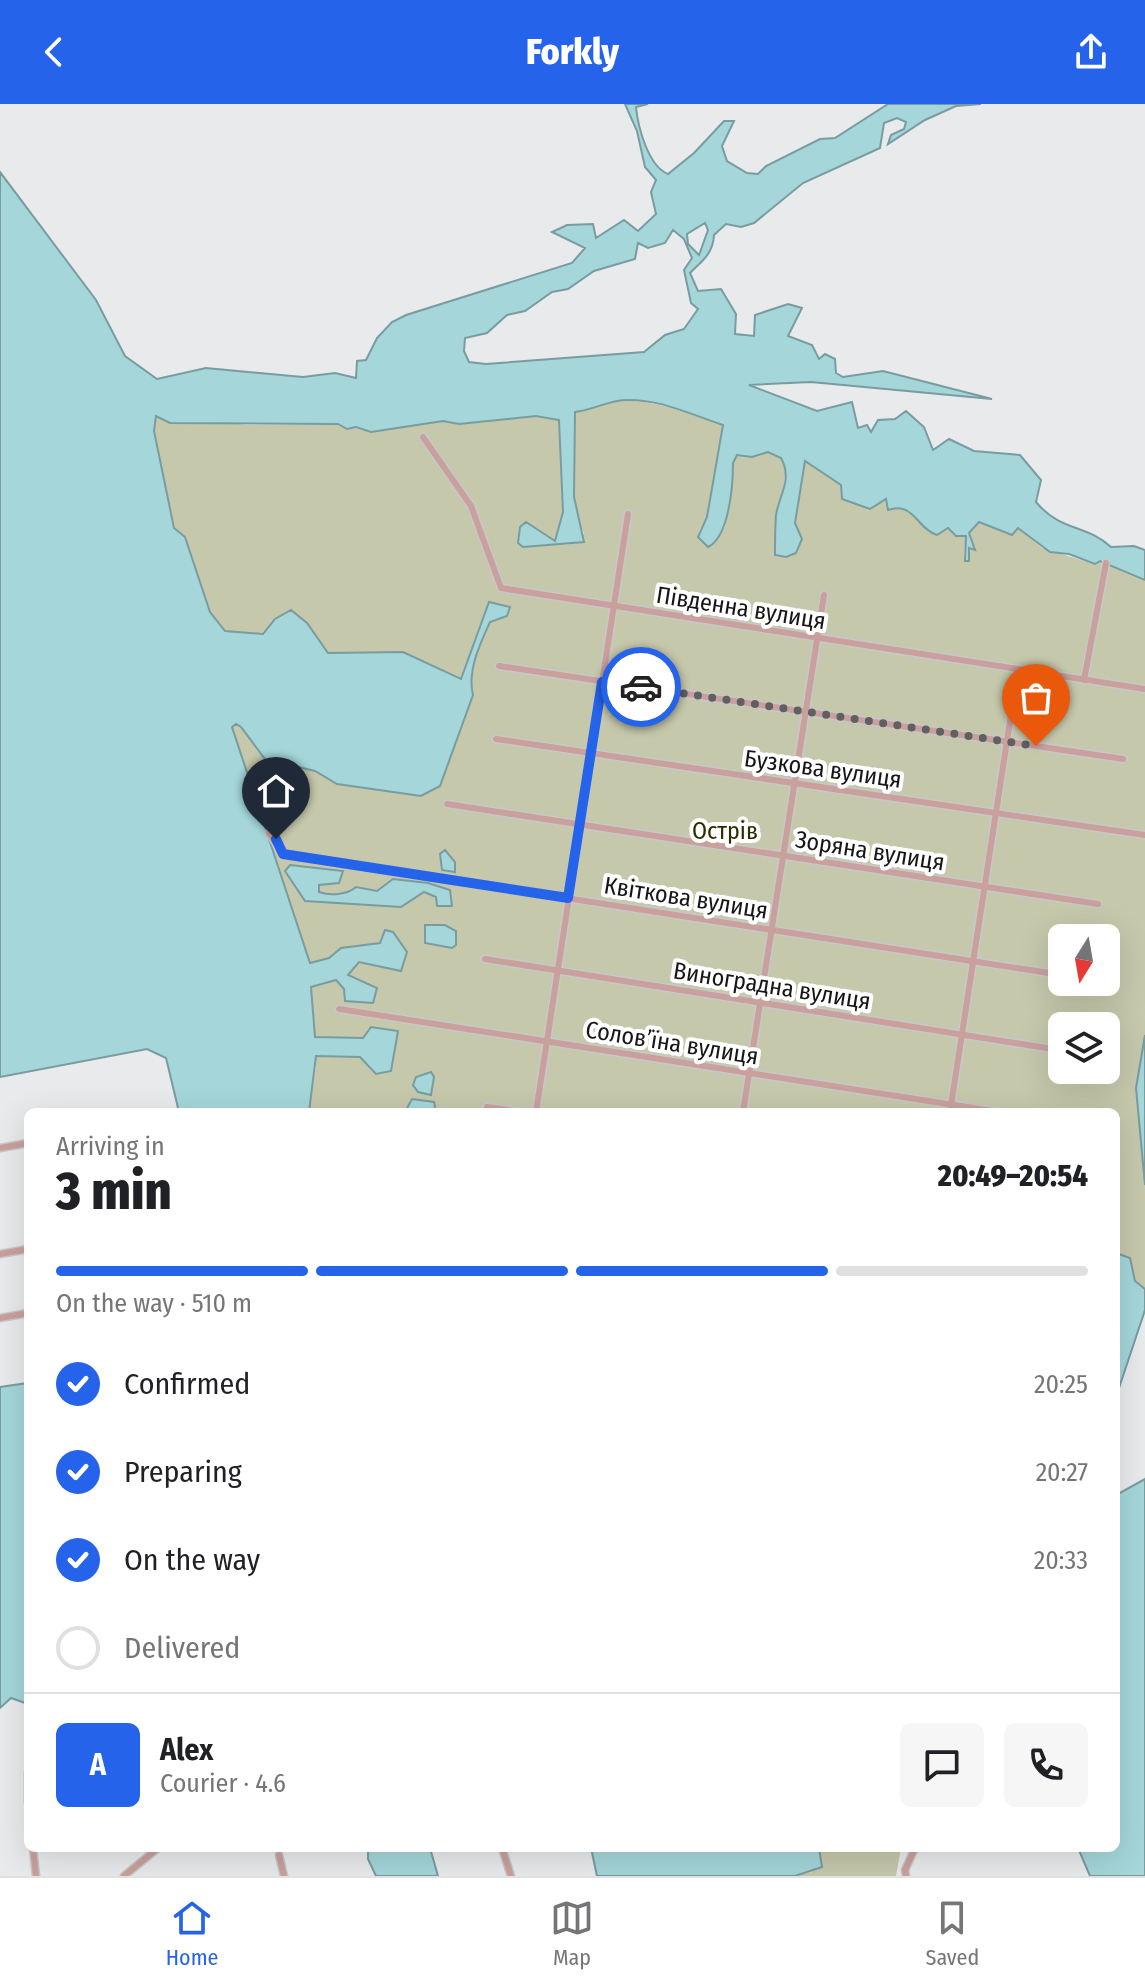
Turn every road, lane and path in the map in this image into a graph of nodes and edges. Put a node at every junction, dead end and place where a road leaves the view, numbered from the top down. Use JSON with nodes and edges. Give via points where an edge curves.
{"nodes":[{"id":1,"x":423,"y":437,"type":"dead end"},
{"id":2,"x":628,"y":514,"type":"dead end"},
{"id":3,"x":1106,"y":563,"type":"dead end"},
{"id":4,"x":824,"y":595,"type":"dead end"},
{"id":5,"x":614,"y":606,"type":"junction"},
{"id":6,"x":818,"y":638,"type":"junction"},
{"id":7,"x":499,"y":666,"type":"dead end"},
{"id":8,"x":1018,"y":669,"type":"junction"},
{"id":9,"x":1084,"y":680,"type":"junction"},
{"id":10,"x":602,"y":682,"type":"junction"},
{"id":11,"x":1145,"y":689,"type":"edge"},
{"id":12,"x":806,"y":712,"type":"junction"},
{"id":13,"x":496,"y":739,"type":"dead end"},
{"id":14,"x":1007,"y":742,"type":"junction"},
{"id":15,"x":591,"y":753,"type":"junction"},
{"id":16,"x":1123,"y":759,"type":"dead end"},
{"id":17,"x":795,"y":783,"type":"junction"},
{"id":18,"x":447,"y":804,"type":"dead end"},
{"id":19,"x":996,"y":813,"type":"junction"},
{"id":20,"x":580,"y":824,"type":"junction"},
{"id":21,"x":269,"y":833,"type":"dead end"},
{"id":22,"x":1145,"y":835,"type":"edge"},
{"id":23,"x":783,"y":855,"type":"junction"},
{"id":24,"x":984,"y":886,"type":"junction"},
{"id":25,"x":568,"y":898,"type":"junction"},
{"id":26,"x":1098,"y":904,"type":"dead end"},
{"id":27,"x":771,"y":930,"type":"junction"},
{"id":28,"x":485,"y":959,"type":"dead end"},
{"id":29,"x":973,"y":961,"type":"junction"},
{"id":30,"x":557,"y":970,"type":"junction"},
{"id":31,"x":1048,"y":973,"type":"edge"},
{"id":32,"x":760,"y":1002,"type":"junction"},
{"id":33,"x":339,"y":1009,"type":"dead end"},
{"id":34,"x":962,"y":1034,"type":"junction"},
{"id":35,"x":548,"y":1042,"type":"junction"},
{"id":36,"x":1048,"y":1048,"type":"edge"},
{"id":37,"x":749,"y":1073,"type":"junction"},
{"id":38,"x":537,"y":1108,"type":"edge"},
{"id":39,"x":744,"y":1108,"type":"edge"},
{"id":40,"x":950,"y":1108,"type":"edge"},
{"id":41,"x":24,"y":1144,"type":"edge"},
{"id":42,"x":0,"y":1148,"type":"edge"},
{"id":43,"x":24,"y":1250,"type":"edge"},
{"id":44,"x":0,"y":1254,"type":"edge"},
{"id":45,"x":24,"y":1314,"type":"edge"},
{"id":46,"x":0,"y":1318,"type":"edge"},
{"id":47,"x":33,"y":1852,"type":"edge"},
{"id":48,"x":153,"y":1852,"type":"edge"},
{"id":49,"x":503,"y":1852,"type":"edge"},
{"id":50,"x":913,"y":1852,"type":"edge"},
{"id":51,"x":279,"y":1855,"type":"dead end"},
{"id":52,"x":36,"y":1876,"type":"edge"},
{"id":53,"x":124,"y":1876,"type":"edge"},
{"id":54,"x":284,"y":1876,"type":"edge"},
{"id":55,"x":511,"y":1876,"type":"edge"},
{"id":56,"x":906,"y":1876,"type":"edge"}],
"edges":[{"from":1,"to":5,"type":"street","name":"Південна вулиця","via":[[471,506],[501,588]]},
{"from":2,"to":5,"type":"street"},
{"from":3,"to":9,"type":"street"},
{"from":4,"to":6,"type":"street"},
{"from":5,"to":6,"type":"street","name":"Південна вулиця"},
{"from":5,"to":10,"type":"street"},
{"from":6,"to":8,"type":"street","name":"Південна вулиця"},
{"from":6,"to":12,"type":"street"},
{"from":7,"to":10,"type":"street"},
{"from":8,"to":9,"type":"street","name":"Південна вулиця"},
{"from":8,"to":14,"type":"street"},
{"from":9,"to":11,"type":"street","name":"Південна вулиця"},
{"from":10,"to":12,"type":"street"},
{"from":10,"to":15,"type":"street"},
{"from":12,"to":14,"type":"street"},
{"from":12,"to":17,"type":"street"},
{"from":13,"to":15,"type":"street","name":"Бузкова вулиця"},
{"from":14,"to":16,"type":"street"},
{"from":14,"to":19,"type":"street"},
{"from":15,"to":17,"type":"street","name":"Бузкова вулиця"},
{"from":15,"to":20,"type":"street"},
{"from":17,"to":19,"type":"street","name":"Бузкова вулиця"},
{"from":17,"to":23,"type":"street"},
{"from":18,"to":20,"type":"street","name":"Зоряна вулиця"},
{"from":19,"to":22,"type":"street","name":"Бузкова вулиця"},
{"from":19,"to":24,"type":"street"},
{"from":20,"to":23,"type":"street","name":"Зоряна вулиця"},
{"from":20,"to":25,"type":"street"},
{"from":21,"to":25,"type":"street","name":"Квіткова вулиця","via":[[283,854]]},
{"from":23,"to":24,"type":"street","name":"Зоряна вулиця"},
{"from":23,"to":27,"type":"street"},
{"from":24,"to":26,"type":"street","name":"Зоряна вулиця"},
{"from":24,"to":29,"type":"street"},
{"from":25,"to":27,"type":"street","name":"Квіткова вулиця"},
{"from":25,"to":30,"type":"street"},
{"from":27,"to":29,"type":"street","name":"Квіткова вулиця"},
{"from":27,"to":32,"type":"street"},
{"from":28,"to":30,"type":"street","name":"Виноградна вулиця"},
{"from":29,"to":31,"type":"street","name":"Квіткова вулиця"},
{"from":29,"to":34,"type":"street"},
{"from":30,"to":32,"type":"street","name":"Виноградна вулиця"},
{"from":30,"to":35,"type":"street"},
{"from":32,"to":34,"type":"street","name":"Виноградна вулиця"},
{"from":32,"to":37,"type":"street"},
{"from":33,"to":35,"type":"street","name":"Соловʼїна вулиця"},
{"from":34,"to":36,"type":"street","name":"Виноградна вулиця"},
{"from":34,"to":40,"type":"street"},
{"from":35,"to":37,"type":"street","name":"Соловʼїна вулиця"},
{"from":35,"to":38,"type":"street"},
{"from":37,"to":39,"type":"street"},
{"from":37,"to":40,"type":"street","name":"Соловʼїна вулиця"},
{"from":41,"to":42,"type":"street"},
{"from":43,"to":44,"type":"street"},
{"from":45,"to":46,"type":"street"},
{"from":47,"to":52,"type":"street"},
{"from":48,"to":53,"type":"street"},
{"from":49,"to":55,"type":"street"},
{"from":50,"to":56,"type":"street"},
{"from":51,"to":54,"type":"street"}]}
